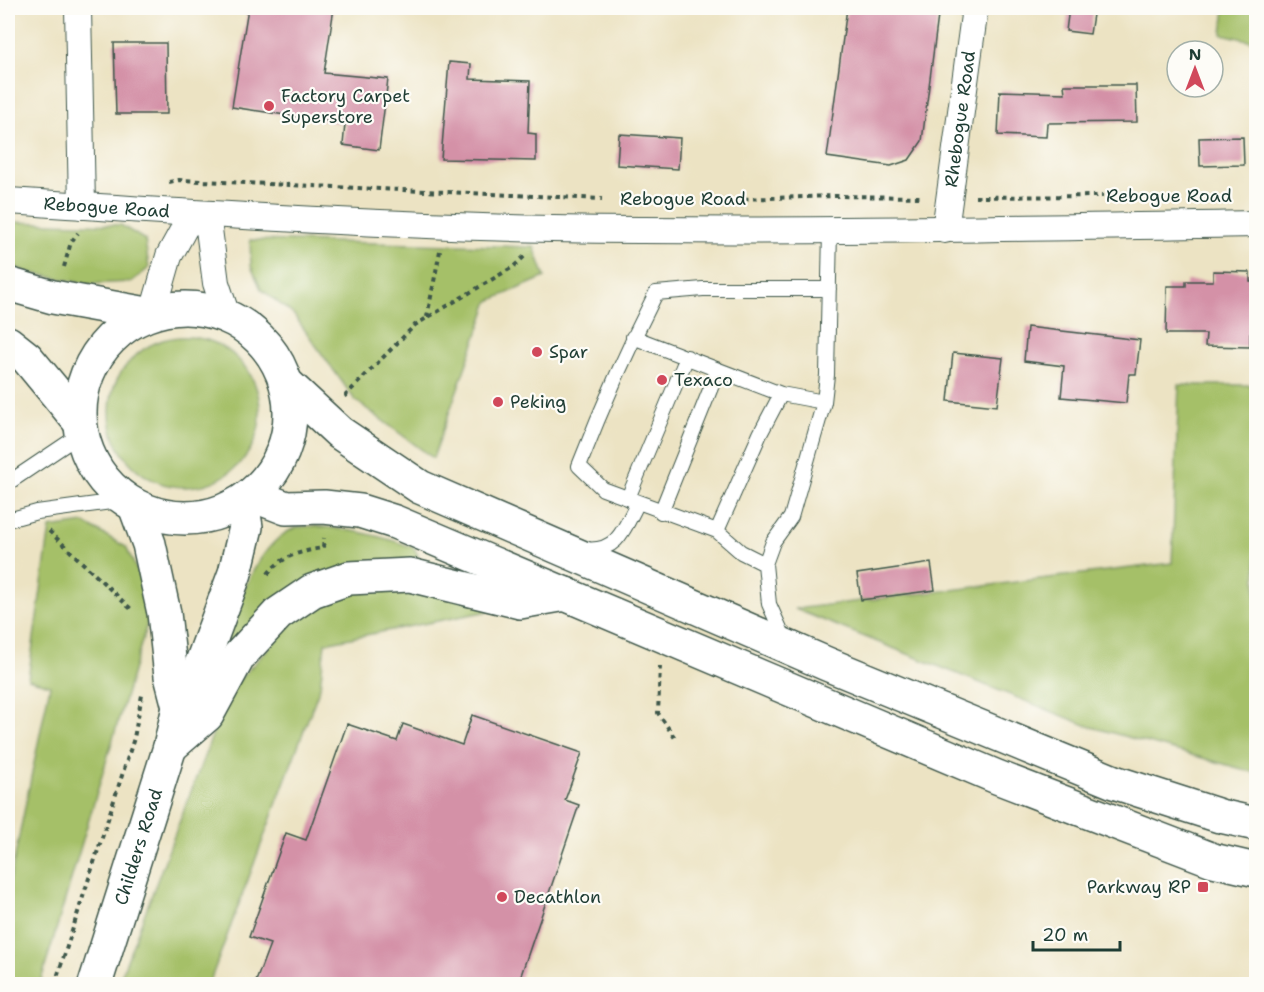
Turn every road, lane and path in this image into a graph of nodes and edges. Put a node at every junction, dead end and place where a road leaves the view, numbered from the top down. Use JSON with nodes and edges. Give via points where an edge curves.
{"nodes":[{"id":1,"x":78,"y":8,"type":"edge"},
{"id":2,"x":975,"y":8,"type":"edge"},
{"id":3,"x":160,"y":183,"type":"dead end"},
{"id":4,"x":1105,"y":196,"type":"dead end"},
{"id":5,"x":950,"y":197,"type":"junction"},
{"id":6,"x":607,"y":200,"type":"dead end"},
{"id":7,"x":700,"y":200,"type":"dead end"},
{"id":8,"x":8,"y":201,"type":"edge"},
{"id":9,"x":207,"y":214,"type":"junction"},
{"id":10,"x":82,"y":217,"type":"junction"},
{"id":11,"x":1257,"y":224,"type":"edge"},
{"id":12,"x":445,"y":226,"type":"junction"},
{"id":13,"x":556,"y":229,"type":"junction"},
{"id":14,"x":830,"y":230,"type":"junction"},
{"id":15,"x":945,"y":230,"type":"junction"},
{"id":16,"x":63,"y":270,"type":"dead end"},
{"id":17,"x":8,"y":284,"type":"edge"},
{"id":18,"x":829,"y":289,"type":"junction"},
{"id":19,"x":150,"y":313,"type":"junction"},
{"id":20,"x":227,"y":316,"type":"junction"},
{"id":21,"x":427,"y":318,"type":"junction"},
{"id":22,"x":633,"y":337,"type":"junction"},
{"id":23,"x":8,"y":343,"type":"edge"},
{"id":24,"x":687,"y":357,"type":"junction"},
{"id":25,"x":718,"y":370,"type":"junction"},
{"id":26,"x":286,"y":383,"type":"junction"},
{"id":27,"x":781,"y":394,"type":"junction"},
{"id":28,"x":824,"y":402,"type":"junction"},
{"id":29,"x":80,"y":428,"type":"junction"},
{"id":30,"x":8,"y":433,"type":"edge"},
{"id":31,"x":340,"y":433,"type":"junction"},
{"id":32,"x":14,"y":457,"type":"dead end"},
{"id":33,"x":8,"y":483,"type":"edge"},
{"id":34,"x":247,"y":499,"type":"junction"},
{"id":35,"x":633,"y":500,"type":"junction"},
{"id":36,"x":131,"y":503,"type":"junction"},
{"id":37,"x":661,"y":512,"type":"junction"},
{"id":38,"x":8,"y":520,"type":"edge"},
{"id":39,"x":43,"y":526,"type":"dead end"},
{"id":40,"x":717,"y":531,"type":"junction"},
{"id":41,"x":553,"y":545,"type":"junction"},
{"id":42,"x":765,"y":564,"type":"junction"},
{"id":43,"x":566,"y":594,"type":"junction"},
{"id":44,"x":138,"y":616,"type":"dead end"},
{"id":45,"x":664,"y":636,"type":"junction"},
{"id":46,"x":788,"y":646,"type":"junction"},
{"id":47,"x":179,"y":707,"type":"junction"},
{"id":48,"x":134,"y":738,"type":"dead end"},
{"id":49,"x":675,"y":738,"type":"dead end"},
{"id":50,"x":170,"y":747,"type":"junction"},
{"id":51,"x":1257,"y":824,"type":"edge"},
{"id":52,"x":1257,"y":870,"type":"edge"},
{"id":53,"x":55,"y":984,"type":"edge"},
{"id":54,"x":95,"y":984,"type":"edge"}],
"edges":[{"from":1,"to":10,"type":"street"},
{"from":2,"to":5,"type":"street","name":"Rhebogue Road"},
{"from":3,"to":6,"type":"path","name":"Rebogue Road","via":[[179,180]]},
{"from":4,"to":5,"type":"path","name":"Rebogue Road"},
{"from":5,"to":7,"type":"path","name":"Rebogue Road"},
{"from":5,"to":15,"type":"street","name":"Rhebogue Road"},
{"from":8,"to":10,"type":"street","name":"Rebogue Road"},
{"from":9,"to":10,"type":"street","name":"Rebogue Road"},
{"from":9,"to":12,"type":"street","name":"Rebogue Road"},
{"from":9,"to":19,"type":"street","name":"Rebogue Road","via":[[186,225],[169,256]]},
{"from":9,"to":20,"type":"street","via":[[216,283]]},
{"from":10,"to":16,"type":"path"},
{"from":11,"to":15,"type":"street","name":"Rebogue Road"},
{"from":12,"to":13,"type":"street","name":"Rebogue Road"},
{"from":12,"to":21,"type":"path"},
{"from":13,"to":14,"type":"street","name":"Rebogue Road"},
{"from":13,"to":21,"type":"path","via":[[513,267]]},
{"from":14,"to":15,"type":"street","name":"Rebogue Road"},
{"from":14,"to":18,"type":"lane"},
{"from":17,"to":19,"type":"main road","via":[[53,297]]},
{"from":18,"to":22,"type":"lane","via":[[656,293]]},
{"from":18,"to":28,"type":"lane"},
{"from":19,"to":20,"type":"main road","via":[[190,307]]},
{"from":19,"to":29,"type":"main road","via":[[123,327],[103,345],[89,368],[81,394]]},
{"from":20,"to":26,"type":"main road","via":[[253,332],[273,356]]},
{"from":21,"to":31,"type":"path","via":[[415,325],[346,395],[358,410]]},
{"from":22,"to":24,"type":"lane"},
{"from":22,"to":35,"type":"lane","via":[[579,466],[603,489]]},
{"from":23,"to":29,"type":"main road","via":[[27,358]]},
{"from":24,"to":25,"type":"lane"},
{"from":24,"to":35,"type":"lane"},
{"from":25,"to":27,"type":"lane"},
{"from":25,"to":37,"type":"lane"},
{"from":26,"to":31,"type":"main road"},
{"from":26,"to":34,"type":"main road","via":[[291,414],[286,444],[272,472]]},
{"from":27,"to":28,"type":"lane"},
{"from":27,"to":40,"type":"lane"},
{"from":28,"to":42,"type":"lane","via":[[791,518],[773,542]]},
{"from":29,"to":33,"type":"lane"},
{"from":29,"to":36,"type":"main road","via":[[90,459],[105,482]]},
{"from":30,"to":32,"type":"path"},
{"from":31,"to":41,"type":"main road","via":[[420,487]]},
{"from":34,"to":36,"type":"main road","via":[[208,515],[180,516]]},
{"from":34,"to":43,"type":"main road","via":[[286,508],[360,511]]},
{"from":34,"to":47,"type":"main road","name":"Childers Road","via":[[246,527],[235,573],[197,675]]},
{"from":35,"to":37,"type":"lane"},
{"from":35,"to":41,"type":"lane","via":[[619,540],[596,550]]},
{"from":36,"to":38,"type":"lane","via":[[59,508]]},
{"from":36,"to":47,"type":"main road","name":"Childers Road","via":[[149,544],[165,613],[171,676]]},
{"from":37,"to":40,"type":"lane"},
{"from":39,"to":44,"type":"path"},
{"from":40,"to":42,"type":"lane","via":[[741,552]]},
{"from":41,"to":46,"type":"main road"},
{"from":42,"to":46,"type":"lane","via":[[769,604]]},
{"from":43,"to":45,"type":"main road"},
{"from":43,"to":50,"type":"main road","via":[[520,602],[410,575],[349,578],[312,591],[278,614],[239,657],[207,715]]},
{"from":45,"to":49,"type":"path","via":[[658,713]]},
{"from":45,"to":52,"type":"main road","via":[[997,777],[1213,860]]},
{"from":46,"to":51,"type":"main road","via":[[1114,782]]},
{"from":47,"to":50,"type":"main road","name":"Childers Road"},
{"from":48,"to":53,"type":"path","name":"Childers Road"},
{"from":50,"to":54,"type":"main road","name":"Childers Road"}]}
